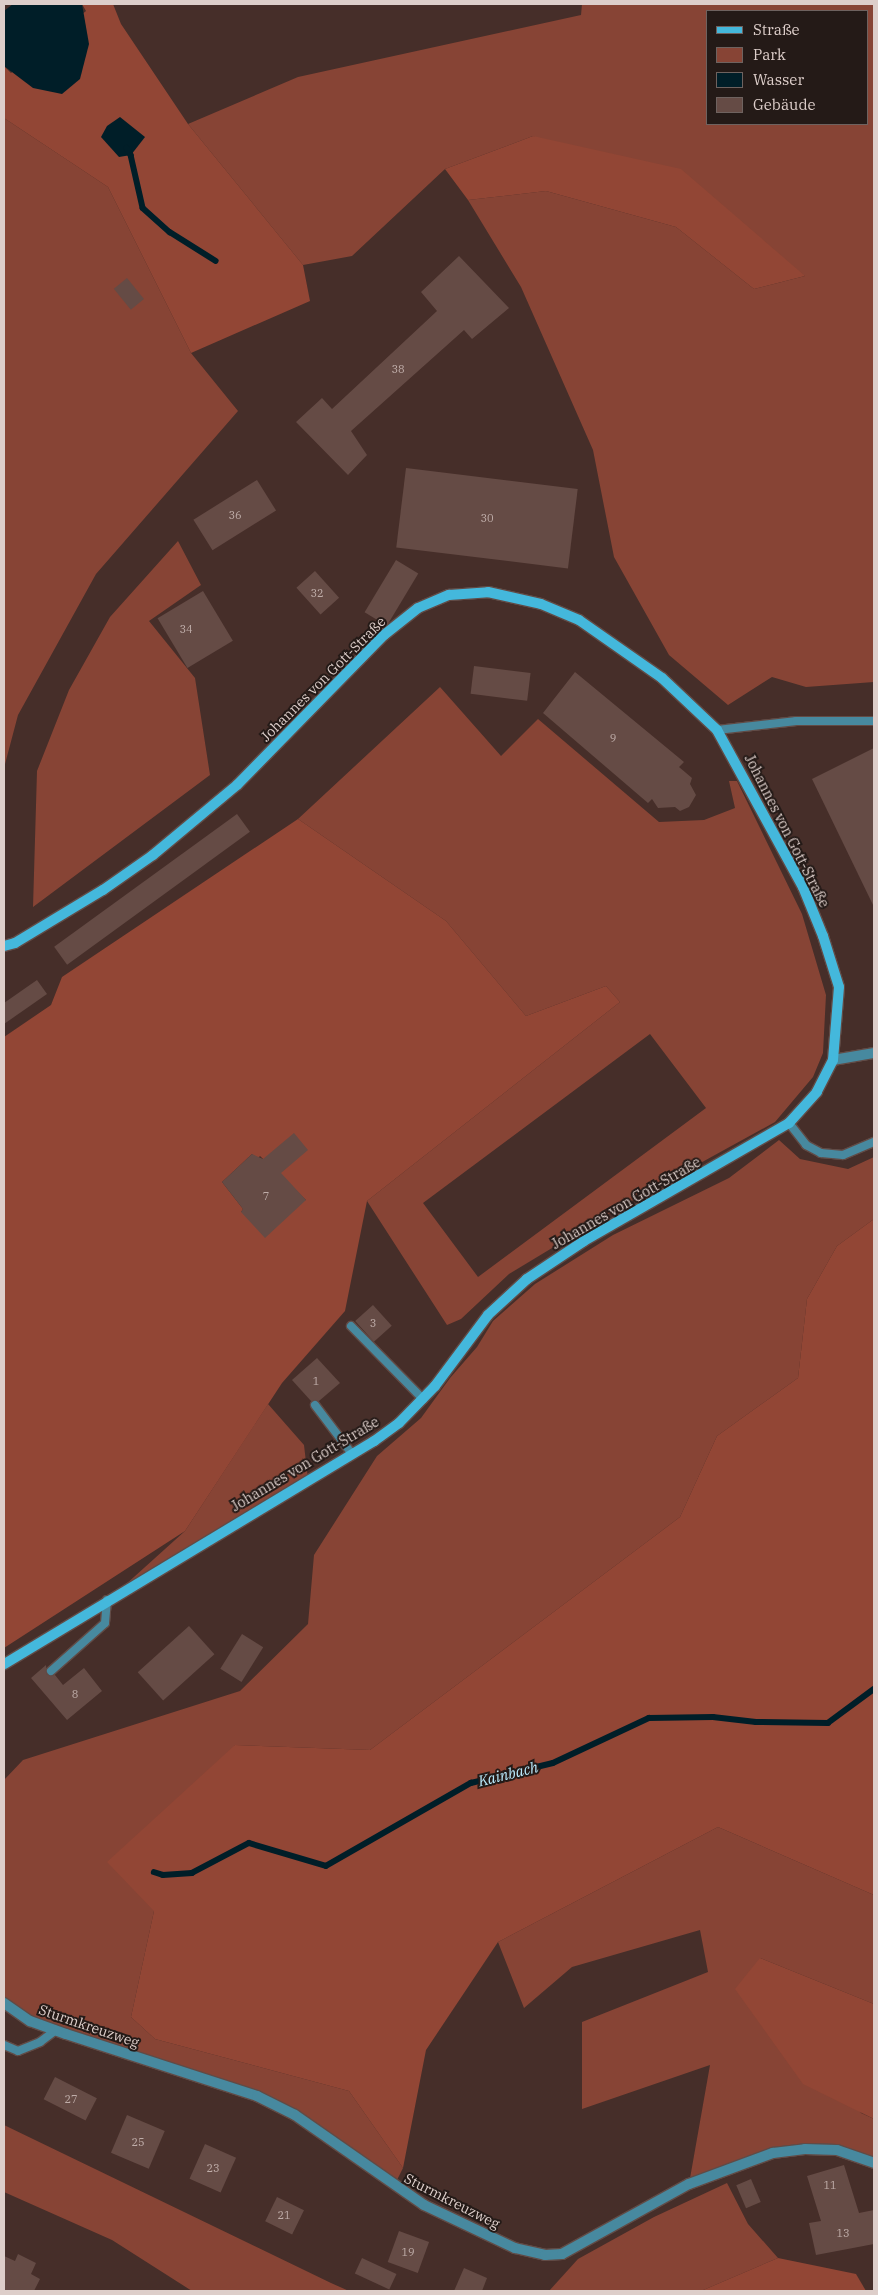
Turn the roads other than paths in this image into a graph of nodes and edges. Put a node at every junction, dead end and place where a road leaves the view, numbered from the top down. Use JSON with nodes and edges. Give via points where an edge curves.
{"nodes":[{"id":1,"x":874,"y":721,"type":"edge"},
{"id":2,"x":717,"y":730,"type":"junction"},
{"id":3,"x":4,"y":946,"type":"edge"},
{"id":4,"x":874,"y":1053,"type":"edge"},
{"id":5,"x":833,"y":1060,"type":"junction"},
{"id":6,"x":789,"y":1123,"type":"junction"},
{"id":7,"x":874,"y":1142,"type":"edge"},
{"id":8,"x":351,"y":1326,"type":"dead end"},
{"id":9,"x":423,"y":1399,"type":"junction"},
{"id":10,"x":315,"y":1405,"type":"dead end"},
{"id":11,"x":352,"y":1454,"type":"junction"},
{"id":12,"x":106,"y":1600,"type":"junction"},
{"id":13,"x":4,"y":1664,"type":"edge"},
{"id":14,"x":51,"y":1671,"type":"dead end"},
{"id":15,"x":4,"y":2003,"type":"edge"},
{"id":16,"x":56,"y":2030,"type":"junction"},
{"id":17,"x":4,"y":2045,"type":"edge"},
{"id":18,"x":874,"y":2163,"type":"edge"}],
"edges":[{"from":1,"to":2,"type":"lane","via":[[796,721]]},
{"from":2,"to":3,"type":"street","name":"Johannes von Gott-Straße","via":[[662,678],[579,620],[516,596],[488,592],[449,594],[418,608],[384,635],[237,785],[153,854],[103,890],[15,943]]},
{"from":2,"to":5,"type":"street","name":"Johannes von Gott-Straße","via":[[803,887],[823,936],[839,987]]},
{"from":4,"to":5,"type":"street"},
{"from":5,"to":6,"type":"street","name":"Johannes von Gott-Straße","via":[[817,1092]]},
{"from":6,"to":7,"type":"lane","via":[[806,1145],[821,1153],[843,1155]]},
{"from":6,"to":9,"type":"street","name":"Johannes von Gott-Straße","via":[[584,1241],[527,1280],[488,1315]]},
{"from":8,"to":9,"type":"lane"},
{"from":9,"to":11,"type":"street","name":"Johannes von Gott-Straße","via":[[399,1423]]},
{"from":10,"to":11,"type":"lane"},
{"from":11,"to":12,"type":"street","name":"Johannes von Gott-Straße"},
{"from":12,"to":13,"type":"street","name":"Johannes von Gott-Straße"},
{"from":12,"to":14,"type":"lane","via":[[105,1623]]},
{"from":15,"to":16,"type":"street","name":"Sturmkreuzweg","via":[[30,2021]]},
{"from":16,"to":17,"type":"lane","via":[[40,2042],[18,2051]]},
{"from":16,"to":18,"type":"street","name":"Sturmkreuzweg","via":[[257,2096],[295,2115],[424,2204],[516,2248],[545,2255],[562,2254],[689,2184],[773,2153],[837,2150]]}]}
